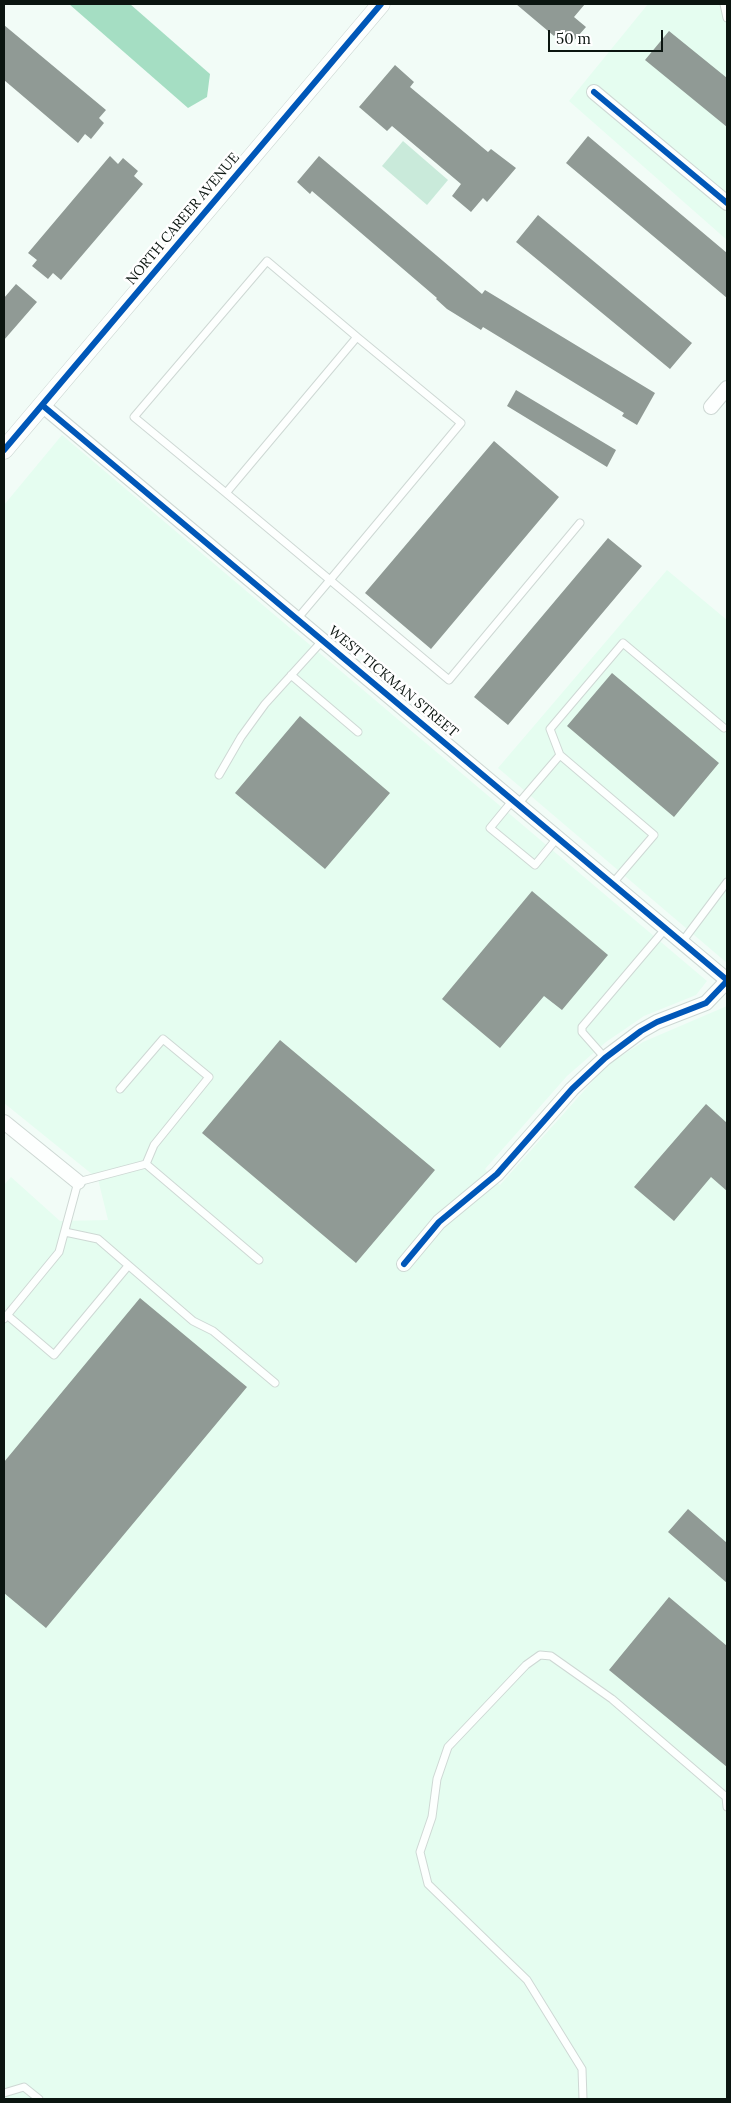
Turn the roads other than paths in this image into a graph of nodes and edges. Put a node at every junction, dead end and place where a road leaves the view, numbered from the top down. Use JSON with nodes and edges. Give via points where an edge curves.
{"nodes":[{"id":1,"x":381,"y":4,"type":"edge"},
{"id":2,"x":724,"y":4,"type":"edge"},
{"id":3,"x":727,"y":18,"type":"edge"},
{"id":4,"x":594,"y":92,"type":"dead end"},
{"id":5,"x":727,"y":203,"type":"edge"},
{"id":6,"x":356,"y":337,"type":"junction"},
{"id":7,"x":727,"y":388,"type":"edge"},
{"id":8,"x":42,"y":405,"type":"junction"},
{"id":9,"x":711,"y":407,"type":"dead end"},
{"id":10,"x":4,"y":450,"type":"edge"},
{"id":11,"x":226,"y":493,"type":"junction"},
{"id":12,"x":580,"y":523,"type":"dead end"},
{"id":13,"x":330,"y":580,"type":"junction"},
{"id":14,"x":297,"y":619,"type":"junction"},
{"id":15,"x":323,"y":640,"type":"junction"},
{"id":16,"x":291,"y":676,"type":"junction"},
{"id":17,"x":724,"y":728,"type":"dead end"},
{"id":18,"x":358,"y":732,"type":"dead end"},
{"id":19,"x":560,"y":755,"type":"junction"},
{"id":20,"x":219,"y":775,"type":"dead end"},
{"id":21,"x":516,"y":802,"type":"junction"},
{"id":22,"x":558,"y":837,"type":"junction"},
{"id":23,"x":613,"y":883,"type":"junction"},
{"id":24,"x":727,"y":884,"type":"edge"},
{"id":25,"x":666,"y":928,"type":"junction"},
{"id":26,"x":682,"y":942,"type":"junction"},
{"id":27,"x":727,"y":981,"type":"edge"},
{"id":28,"x":605,"y":1058,"type":"junction"},
{"id":29,"x":120,"y":1089,"type":"dead end"},
{"id":30,"x":4,"y":1122,"type":"edge"},
{"id":31,"x":146,"y":1164,"type":"junction"},
{"id":32,"x":78,"y":1182,"type":"junction"},
{"id":33,"x":65,"y":1232,"type":"junction"},
{"id":34,"x":259,"y":1260,"type":"dead end"},
{"id":35,"x":404,"y":1264,"type":"dead end"},
{"id":36,"x":128,"y":1266,"type":"junction"},
{"id":37,"x":6,"y":1317,"type":"edge"},
{"id":38,"x":275,"y":1383,"type":"dead end"},
{"id":39,"x":727,"y":1807,"type":"edge"},
{"id":40,"x":4,"y":2093,"type":"edge"},
{"id":41,"x":39,"y":2099,"type":"edge"},
{"id":42,"x":583,"y":2099,"type":"edge"}],
"edges":[{"from":1,"to":8,"type":"street","name":"NORTH CAREER AVENUE"},
{"from":2,"to":3,"type":"lane"},
{"from":4,"to":5,"type":"street"},
{"from":6,"to":11,"type":"lane"},
{"from":6,"to":11,"type":"lane","via":[[267,261],[134,417]]},
{"from":6,"to":13,"type":"lane","via":[[461,423]]},
{"from":7,"to":9,"type":"street"},
{"from":8,"to":10,"type":"street","name":"NORTH CAREER AVENUE"},
{"from":8,"to":14,"type":"street","name":"WEST TICKMAN STREET"},
{"from":11,"to":13,"type":"lane"},
{"from":12,"to":13,"type":"lane","via":[[449,680]]},
{"from":13,"to":14,"type":"lane"},
{"from":14,"to":15,"type":"street","name":"WEST TICKMAN STREET"},
{"from":15,"to":16,"type":"lane"},
{"from":15,"to":21,"type":"street","name":"WEST TICKMAN STREET"},
{"from":16,"to":18,"type":"lane"},
{"from":16,"to":20,"type":"lane","via":[[265,704]]},
{"from":17,"to":19,"type":"lane","via":[[624,643],[550,729]]},
{"from":19,"to":21,"type":"lane"},
{"from":19,"to":23,"type":"lane","via":[[654,835]]},
{"from":21,"to":22,"type":"street","name":"WEST TICKMAN STREET"},
{"from":21,"to":22,"type":"lane","via":[[490,828],[535,865]]},
{"from":22,"to":23,"type":"street","name":"WEST TICKMAN STREET"},
{"from":23,"to":25,"type":"street","name":"WEST TICKMAN STREET"},
{"from":24,"to":26,"type":"lane"},
{"from":25,"to":26,"type":"street","name":"WEST TICKMAN STREET"},
{"from":25,"to":28,"type":"lane","via":[[582,1027],[582,1032]]},
{"from":26,"to":27,"type":"street","name":"WEST TICKMAN STREET"},
{"from":27,"to":28,"type":"street","via":[[706,1002],[640,1031]]},
{"from":28,"to":35,"type":"street","via":[[572,1089],[497,1174],[439,1222]]},
{"from":29,"to":31,"type":"lane","via":[[163,1039],[209,1077],[154,1145]]},
{"from":30,"to":32,"type":"street"},
{"from":31,"to":32,"type":"lane"},
{"from":31,"to":34,"type":"lane"},
{"from":32,"to":33,"type":"lane"},
{"from":33,"to":36,"type":"lane","via":[[98,1239]]},
{"from":33,"to":37,"type":"lane","via":[[59,1252]]},
{"from":36,"to":37,"type":"lane","via":[[54,1355]]},
{"from":36,"to":38,"type":"lane","via":[[193,1321],[213,1331]]},
{"from":39,"to":42,"type":"lane","via":[[726,1797],[650,1731],[612,1699],[551,1656],[540,1655],[526,1664],[448,1747],[437,1779],[432,1818],[420,1852],[428,1884],[527,1980],[582,2069]]},
{"from":40,"to":41,"type":"lane","via":[[24,2086]]}]}
